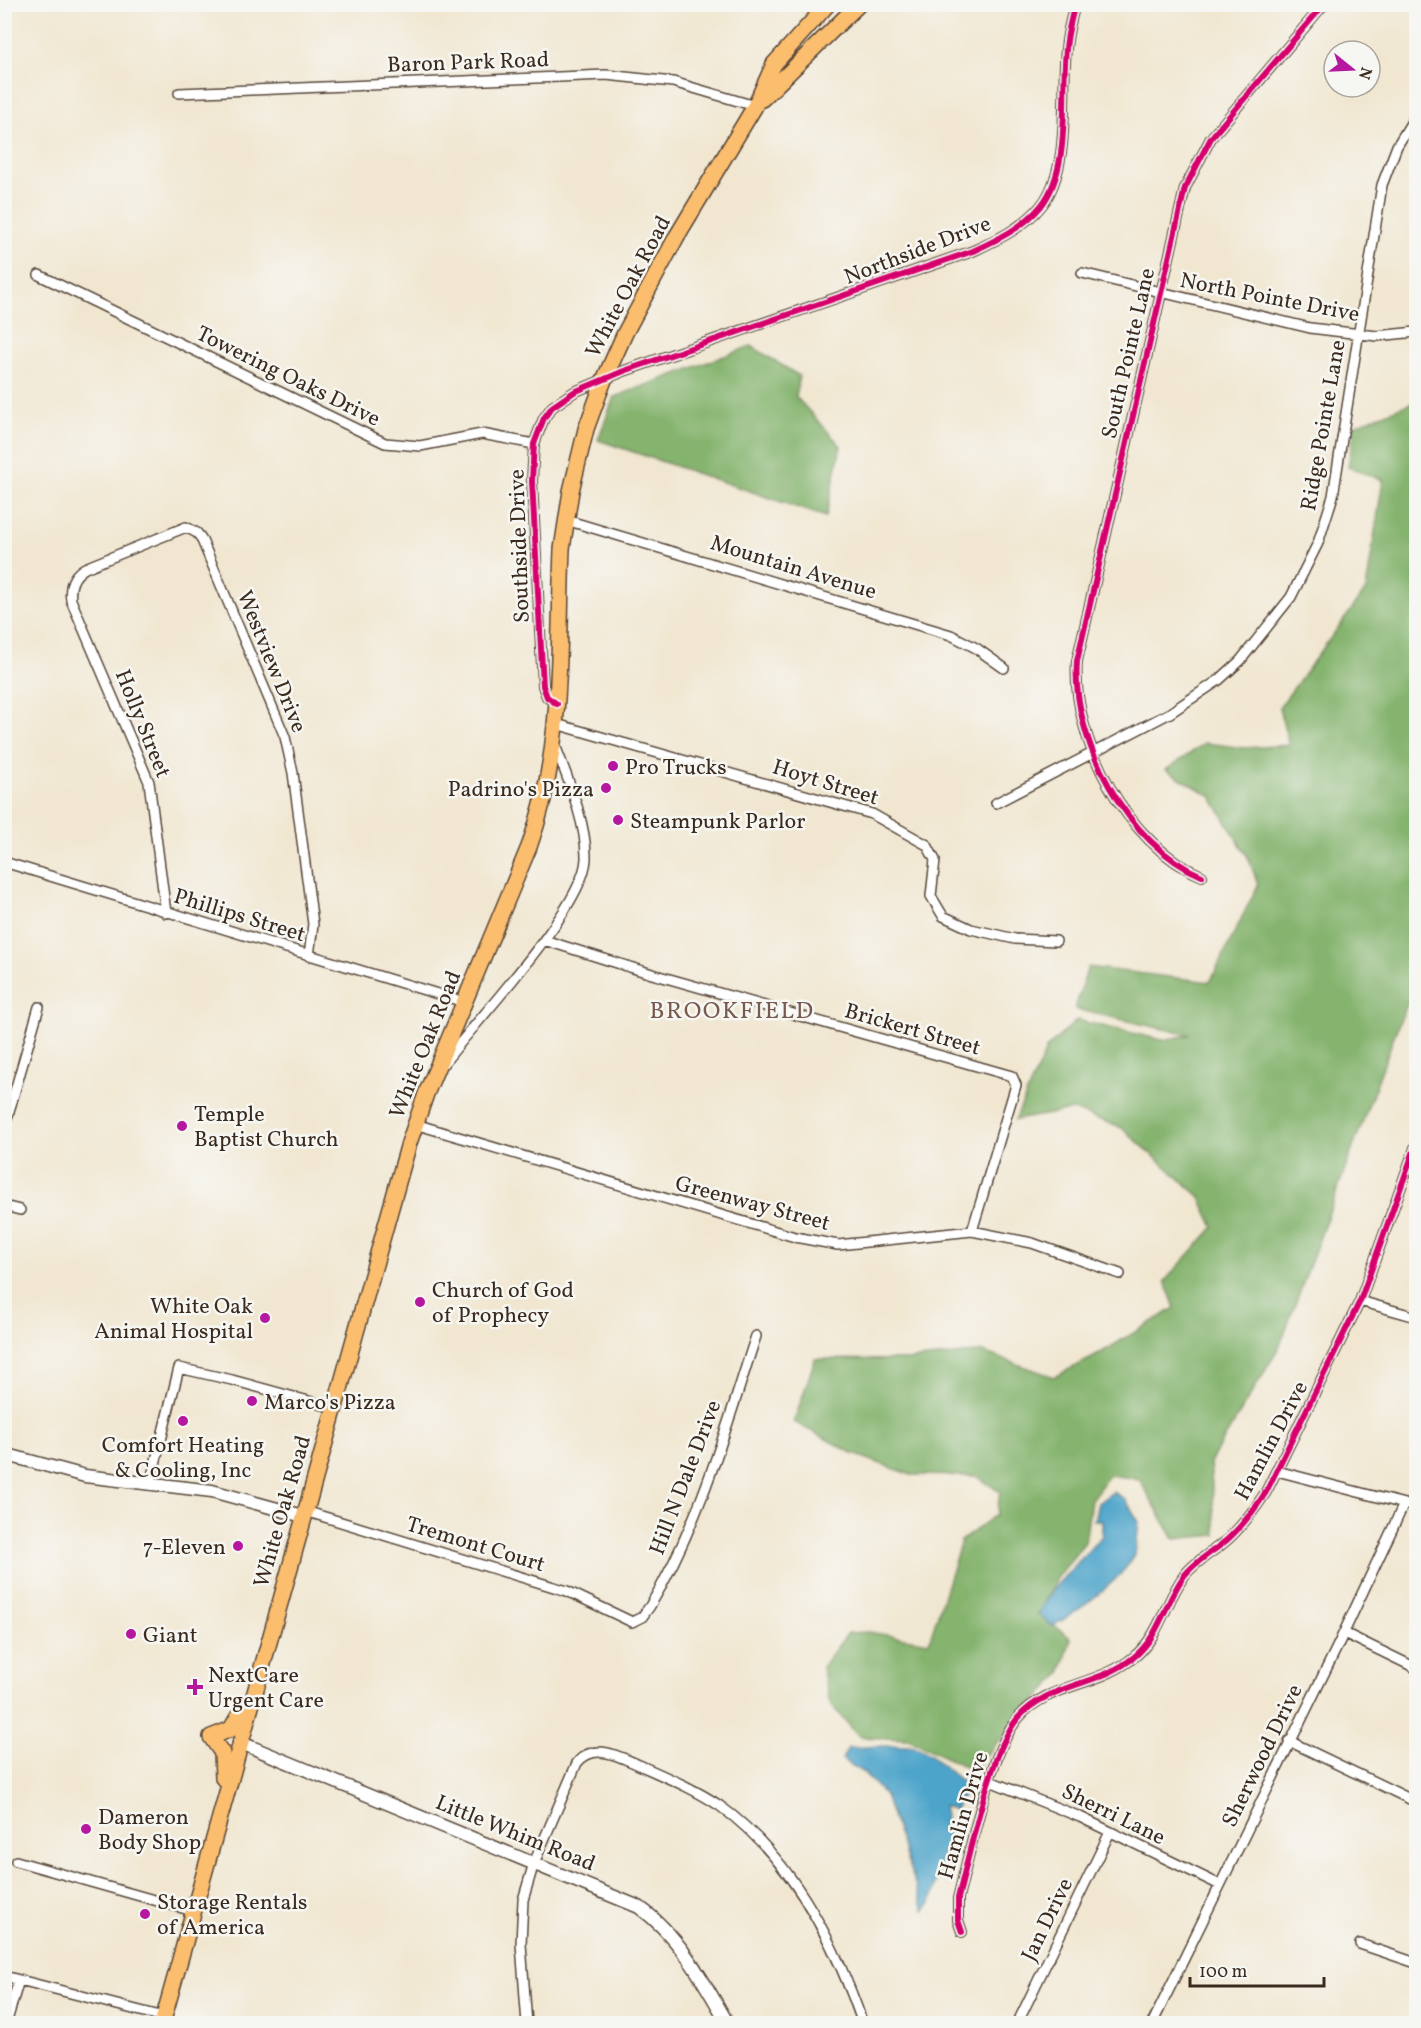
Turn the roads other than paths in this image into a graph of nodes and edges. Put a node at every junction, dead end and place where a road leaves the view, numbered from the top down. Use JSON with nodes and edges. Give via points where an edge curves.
{"nodes":[{"id":1,"x":828,"y":4,"type":"edge"},
{"id":2,"x":859,"y":4,"type":"edge"},
{"id":3,"x":1075,"y":4,"type":"edge"},
{"id":4,"x":1324,"y":4,"type":"edge"},
{"id":5,"x":179,"y":93,"type":"dead end"},
{"id":6,"x":755,"y":106,"type":"junction"},
{"id":7,"x":1416,"y":115,"type":"edge"},
{"id":8,"x":1082,"y":273,"type":"dead end"},
{"id":9,"x":39,"y":275,"type":"dead end"},
{"id":10,"x":1159,"y":293,"type":"junction"},
{"id":11,"x":1416,"y":332,"type":"edge"},
{"id":12,"x":1357,"y":335,"type":"junction"},
{"id":13,"x":604,"y":380,"type":"junction"},
{"id":14,"x":534,"y":444,"type":"junction"},
{"id":15,"x":566,"y":520,"type":"junction"},
{"id":16,"x":94,"y":564,"type":"joint"},
{"id":17,"x":1004,"y":668,"type":"dead end"},
{"id":18,"x":557,"y":704,"type":"junction"},
{"id":19,"x":556,"y":724,"type":"junction"},
{"id":20,"x":555,"y":745,"type":"junction"},
{"id":21,"x":1094,"y":752,"type":"junction"},
{"id":22,"x":996,"y":803,"type":"dead end"},
{"id":23,"x":4,"y":862,"type":"edge"},
{"id":24,"x":1202,"y":876,"type":"dead end"},
{"id":25,"x":166,"y":913,"type":"junction"},
{"id":26,"x":543,"y":940,"type":"junction"},
{"id":27,"x":1056,"y":941,"type":"dead end"},
{"id":28,"x":309,"y":956,"type":"junction"},
{"id":29,"x":464,"y":1002,"type":"junction"},
{"id":30,"x":39,"y":1007,"type":"dead end"},
{"id":31,"x":426,"y":1094,"type":"junction"},
{"id":32,"x":415,"y":1124,"type":"junction"},
{"id":33,"x":4,"y":1129,"type":"edge"},
{"id":34,"x":1416,"y":1145,"type":"edge"},
{"id":35,"x":4,"y":1206,"type":"edge"},
{"id":36,"x":20,"y":1210,"type":"dead end"},
{"id":37,"x":972,"y":1231,"type":"junction"},
{"id":38,"x":1120,"y":1274,"type":"dead end"},
{"id":39,"x":1360,"y":1301,"type":"junction"},
{"id":40,"x":1416,"y":1317,"type":"edge"},
{"id":41,"x":756,"y":1336,"type":"dead end"},
{"id":42,"x":334,"y":1408,"type":"junction"},
{"id":43,"x":4,"y":1455,"type":"edge"},
{"id":44,"x":1277,"y":1471,"type":"junction"},
{"id":45,"x":150,"y":1484,"type":"junction"},
{"id":46,"x":1404,"y":1504,"type":"junction"},
{"id":47,"x":1416,"y":1507,"type":"edge"},
{"id":48,"x":304,"y":1514,"type":"junction"},
{"id":49,"x":632,"y":1622,"type":"joint"},
{"id":50,"x":1344,"y":1633,"type":"junction"},
{"id":51,"x":1416,"y":1668,"type":"edge"},
{"id":52,"x":258,"y":1676,"type":"junction"},
{"id":53,"x":1289,"y":1741,"type":"junction"},
{"id":54,"x":239,"y":1742,"type":"junction"},
{"id":55,"x":990,"y":1781,"type":"junction"},
{"id":56,"x":222,"y":1802,"type":"junction"},
{"id":57,"x":1416,"y":1802,"type":"edge"},
{"id":58,"x":1110,"y":1832,"type":"junction"},
{"id":59,"x":16,"y":1862,"type":"dead end"},
{"id":60,"x":534,"y":1863,"type":"junction"},
{"id":61,"x":1220,"y":1885,"type":"junction"},
{"id":62,"x":193,"y":1911,"type":"junction"},
{"id":63,"x":962,"y":1932,"type":"dead end"},
{"id":64,"x":1360,"y":1944,"type":"dead end"},
{"id":65,"x":1416,"y":1963,"type":"edge"},
{"id":66,"x":4,"y":1976,"type":"edge"},
{"id":67,"x":19,"y":1980,"type":"junction"},
{"id":68,"x":163,"y":2020,"type":"edge"},
{"id":69,"x":6,"y":2024,"type":"edge"},
{"id":70,"x":527,"y":2024,"type":"edge"},
{"id":71,"x":728,"y":2024,"type":"edge"},
{"id":72,"x":863,"y":2024,"type":"edge"},
{"id":73,"x":1017,"y":2024,"type":"edge"},
{"id":74,"x":1152,"y":2024,"type":"edge"}],
"edges":[{"from":1,"to":6,"type":"main road","name":"White Oak Road","via":[[774,64]]},
{"from":2,"to":6,"type":"main road","name":"White Oak Road"},
{"from":3,"to":13,"type":"street","name":"Northside Drive","via":[[1066,49],[1056,174],[1047,197],[1033,215],[973,251]]},
{"from":4,"to":10,"type":"street","name":"South Pointe Lane","via":[[1239,102],[1200,155],[1180,203]]},
{"from":5,"to":6,"type":"street","name":"Baron Park Road","via":[[606,75],[673,82]]},
{"from":6,"to":13,"type":"main road","name":"White Oak Road","via":[[677,236],[630,322]]},
{"from":7,"to":12,"type":"street","name":"Ridge Pointe Lane","via":[[1397,146],[1383,185]]},
{"from":8,"to":10,"type":"street","name":"North Pointe Drive"},
{"from":9,"to":14,"type":"street","name":"Towering Oaks Drive","via":[[385,442],[420,446],[482,434]]},
{"from":10,"to":12,"type":"street","name":"North Pointe Drive"},
{"from":10,"to":21,"type":"street","name":"South Pointe Lane","via":[[1077,662],[1079,711]]},
{"from":11,"to":12,"type":"street","name":"North Pointe Drive"},
{"from":12,"to":21,"type":"street","name":"Ridge Pointe Lane","via":[[1333,496],[1318,543],[1291,597],[1257,644],[1219,680],[1170,713]]},
{"from":13,"to":14,"type":"street","name":"Southside Drive","via":[[574,392],[552,407]]},
{"from":13,"to":15,"type":"main road","name":"White Oak Road","via":[[583,440]]},
{"from":14,"to":18,"type":"street","name":"Southside Drive","via":[[532,481],[543,686],[547,697]]},
{"from":15,"to":17,"type":"street","name":"Mountain Avenue","via":[[951,635]]},
{"from":15,"to":18,"type":"main road","name":"White Oak Road"},
{"from":16,"to":25,"type":"street","name":"Holly Street","via":[[75,576],[71,600],[149,782]]},
{"from":16,"to":28,"type":"street","name":"Westview Drive","via":[[179,528],[192,529],[201,538],[285,737],[313,924]]},
{"from":18,"to":19,"type":"main road","name":"White Oak Road"},
{"from":19,"to":20,"type":"main road","name":"White Oak Road"},
{"from":19,"to":27,"type":"street","name":"Hoyt Street","via":[[872,814],[927,845],[934,860],[931,896],[943,916],[971,929],[1015,939]]},
{"from":20,"to":26,"type":"street","via":[[578,814],[586,859],[575,893]]},
{"from":20,"to":29,"type":"main road","name":"White Oak Road","via":[[537,827]]},
{"from":21,"to":22,"type":"street","name":"Ridge Pointe Lane"},
{"from":21,"to":24,"type":"street","name":"South Pointe Lane","via":[[1134,826],[1167,857]]},
{"from":23,"to":25,"type":"street","name":"Phillips Street"},
{"from":25,"to":28,"type":"street","name":"Phillips Street"},
{"from":26,"to":31,"type":"street","via":[[442,1065]]},
{"from":26,"to":37,"type":"street","name":"Brickert Street","via":[[1012,1076],[1016,1085]]},
{"from":28,"to":29,"type":"street","name":"Phillips Street"},
{"from":29,"to":31,"type":"main road","name":"White Oak Road"},
{"from":30,"to":33,"type":"street"},
{"from":31,"to":32,"type":"main road","name":"White Oak Road"},
{"from":32,"to":37,"type":"street","name":"Greenway Street","via":[[795,1237],[838,1245]]},
{"from":32,"to":42,"type":"main road","name":"White Oak Road"},
{"from":34,"to":39,"type":"street","name":"Hamlin Drive"},
{"from":35,"to":36,"type":"street"},
{"from":37,"to":38,"type":"street","name":"Greenway Street","via":[[1032,1243]]},
{"from":39,"to":40,"type":"street"},
{"from":39,"to":44,"type":"street","name":"Hamlin Drive"},
{"from":41,"to":49,"type":"street","name":"Hill N Dale Drive","via":[[708,1482],[684,1538],[650,1606]]},
{"from":42,"to":45,"type":"street","via":[[179,1368]]},
{"from":42,"to":48,"type":"main road","name":"White Oak Road"},
{"from":43,"to":45,"type":"street","via":[[86,1476]]},
{"from":44,"to":46,"type":"street"},
{"from":44,"to":55,"type":"street","name":"Hamlin Drive","via":[[1246,1520],[1184,1576],[1152,1637],[1134,1657],[1111,1671],[1039,1700],[1019,1717],[1004,1741]]},
{"from":45,"to":48,"type":"street","via":[[212,1491]]},
{"from":46,"to":47,"type":"street"},
{"from":46,"to":50,"type":"street","name":"Sherwood Drive"},
{"from":48,"to":49,"type":"street","name":"Tremont Court","via":[[567,1591]]},
{"from":48,"to":52,"type":"main road","name":"White Oak Road"},
{"from":50,"to":51,"type":"street"},
{"from":50,"to":53,"type":"street","name":"Sherwood Drive"},
{"from":52,"to":54,"type":"main road","name":"White Oak Road"},
{"from":52,"to":56,"type":"main road","via":[[235,1725],[211,1737],[222,1753]]},
{"from":53,"to":57,"type":"street"},
{"from":53,"to":61,"type":"street","name":"Sherwood Drive"},
{"from":54,"to":56,"type":"main road","name":"White Oak Road"},
{"from":54,"to":60,"type":"street","name":"Little Whim Road"},
{"from":55,"to":58,"type":"street","name":"Sherri Lane"},
{"from":55,"to":63,"type":"street","name":"Hamlin Drive","via":[[958,1898]]},
{"from":56,"to":62,"type":"main road","name":"White Oak Road"},
{"from":58,"to":61,"type":"street","name":"Sherri Lane"},
{"from":58,"to":73,"type":"street","name":"Jan Drive"},
{"from":59,"to":62,"type":"street"},
{"from":60,"to":70,"type":"street","via":[[521,1916]]},
{"from":60,"to":71,"type":"street","name":"Little Whim Road","via":[[620,1897],[652,1916],[679,1946]]},
{"from":60,"to":72,"type":"street","via":[[577,1763],[588,1753],[606,1752],[685,1786],[737,1819],[786,1874],[832,1947]]},
{"from":61,"to":74,"type":"street","name":"Sherwood Drive"},
{"from":62,"to":68,"type":"main road","name":"White Oak Road"},
{"from":64,"to":65,"type":"street"},
{"from":66,"to":67,"type":"street"},
{"from":67,"to":68,"type":"street"},
{"from":67,"to":69,"type":"street"}]}
